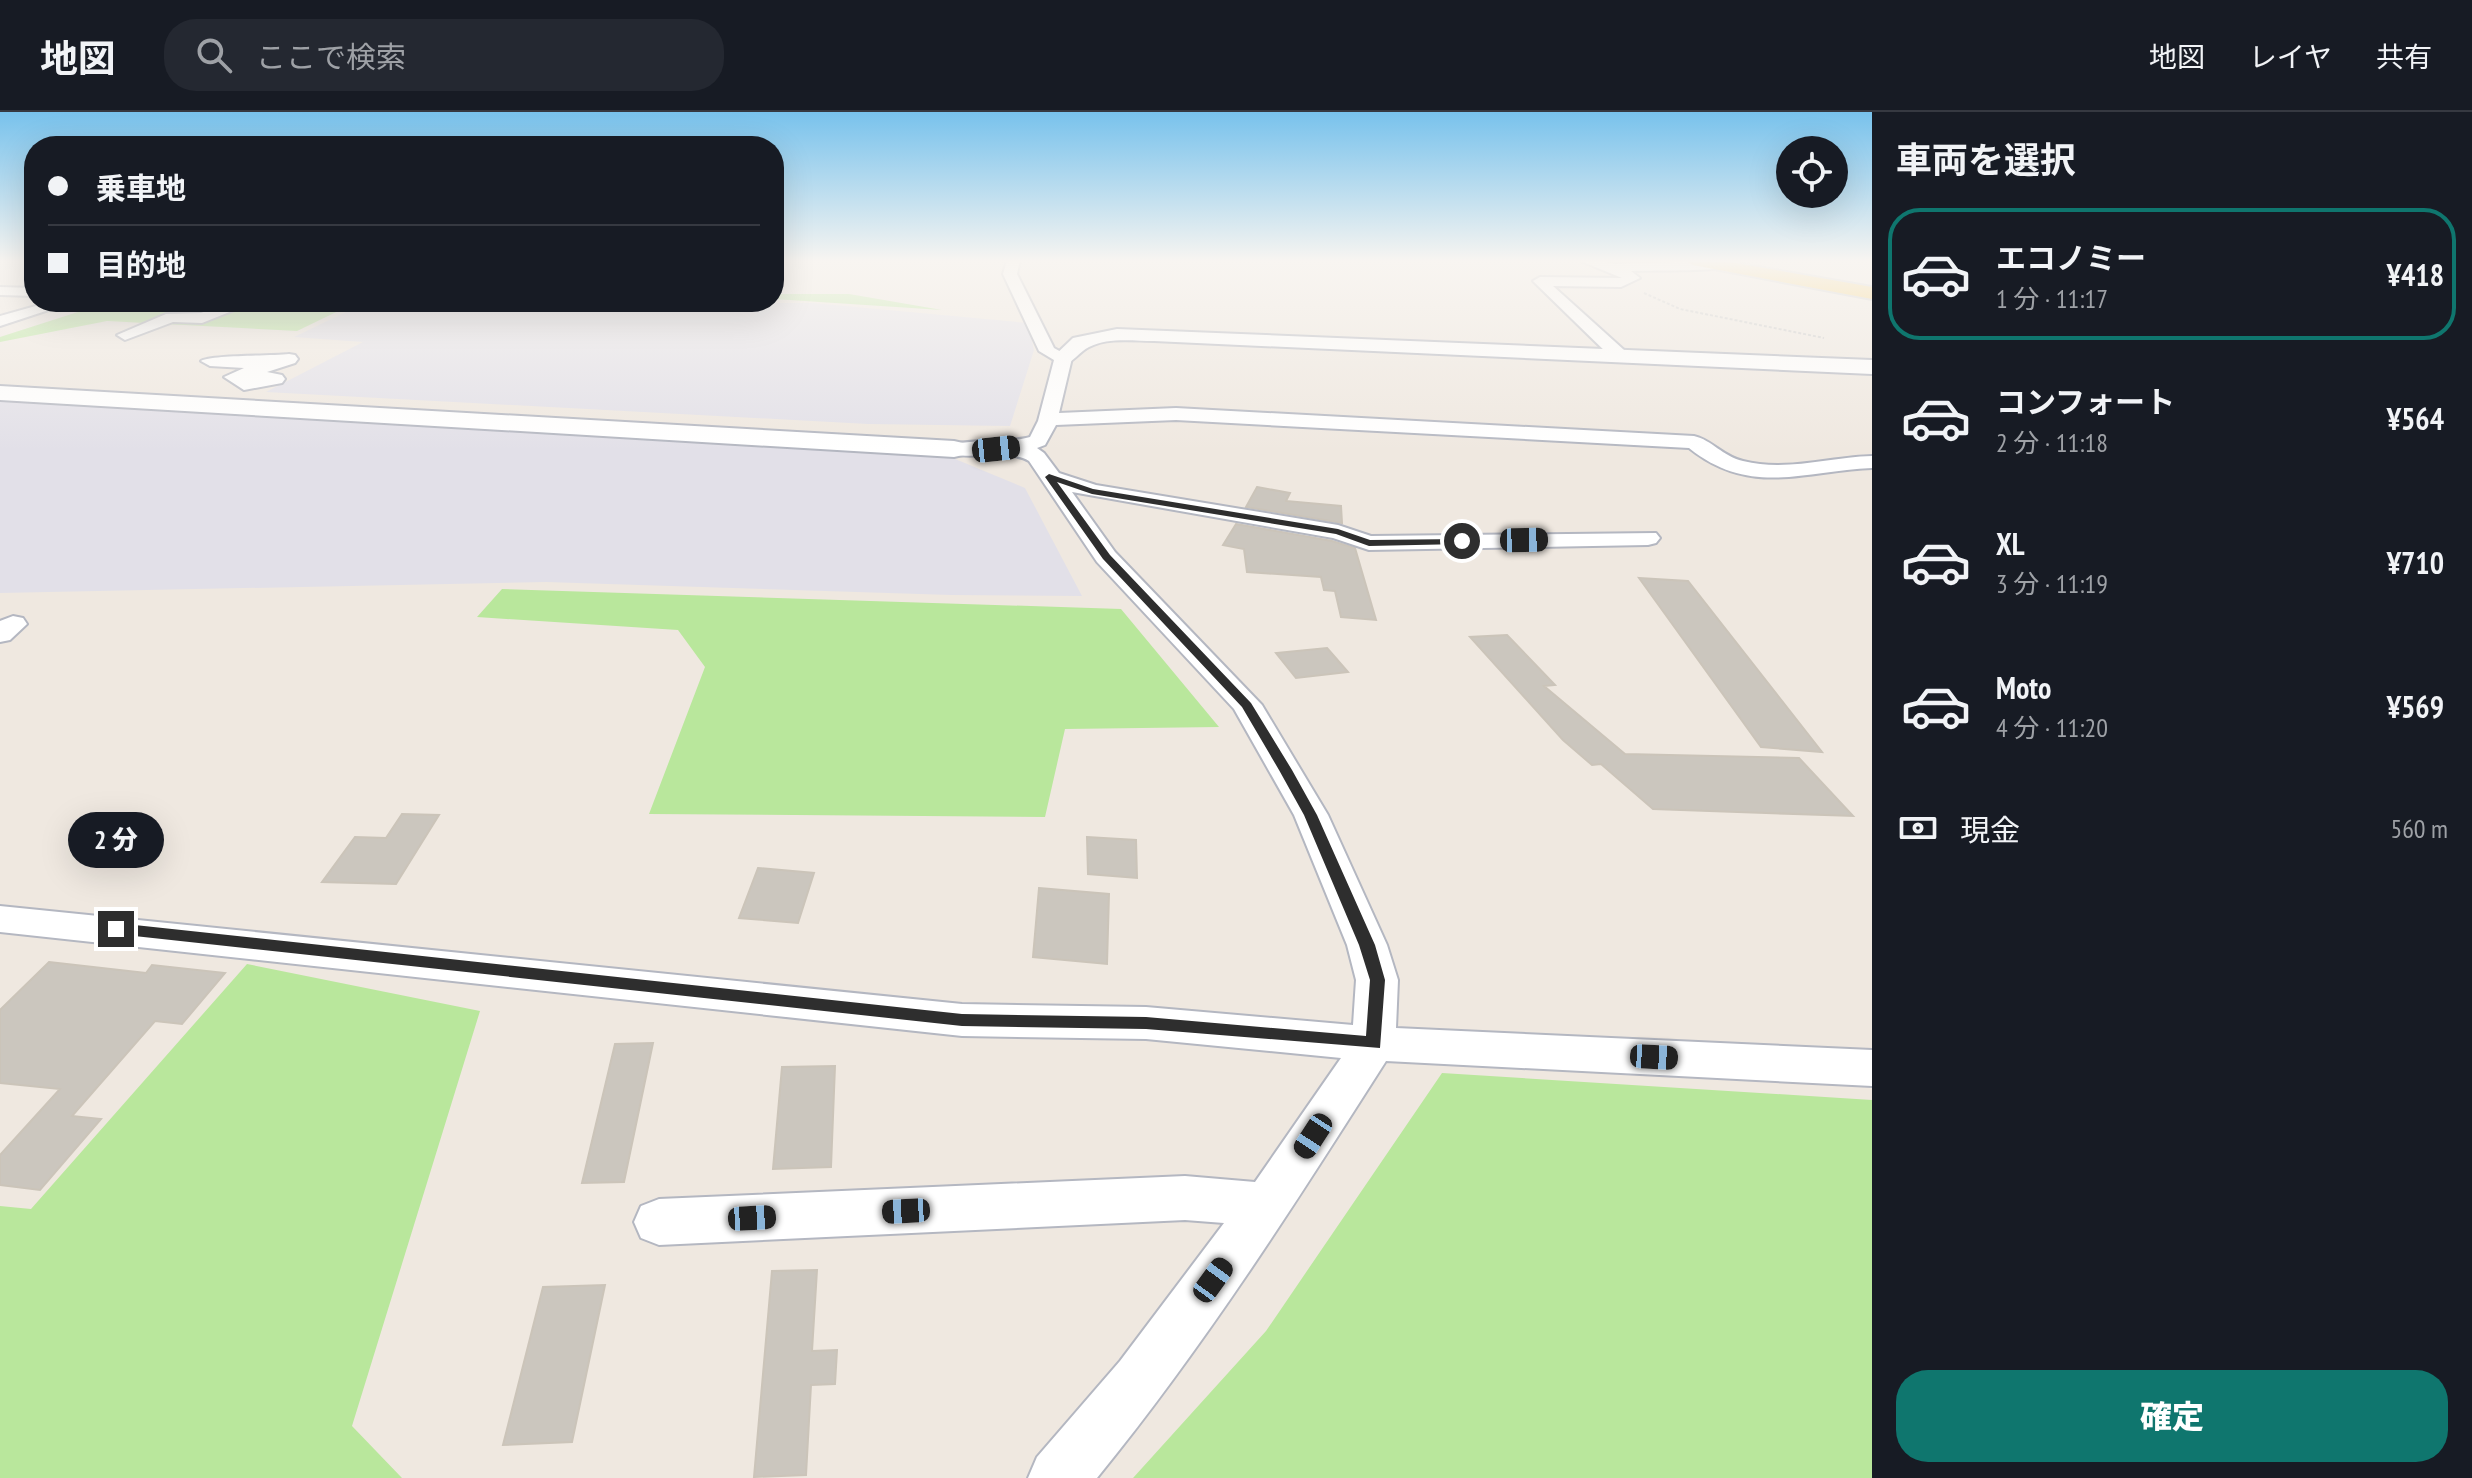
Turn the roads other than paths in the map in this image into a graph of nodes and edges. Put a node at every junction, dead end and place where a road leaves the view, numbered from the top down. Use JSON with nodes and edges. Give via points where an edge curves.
{"nodes":[{"id":1,"x":154,"y":324,"type":"edge"},
{"id":2,"x":1034,"y":324,"type":"edge"},
{"id":3,"x":1586,"y":324,"type":"edge"},
{"id":4,"x":125,"y":335,"type":"dead end"},
{"id":5,"x":1618,"y":354,"type":"junction"},
{"id":6,"x":1063,"y":358,"type":"junction"},
{"id":7,"x":210,"y":361,"type":"dead end"},
{"id":8,"x":1872,"y":367,"type":"edge"},
{"id":9,"x":267,"y":377,"type":"dead end"},
{"id":10,"x":0,"y":393,"type":"edge"},
{"id":11,"x":1050,"y":419,"type":"junction"},
{"id":12,"x":1020,"y":447,"type":"junction"},
{"id":13,"x":954,"y":449,"type":"joint"},
{"id":14,"x":1872,"y":462,"type":"edge"},
{"id":15,"x":1049,"y":477,"type":"junction"},
{"id":16,"x":1648,"y":538,"type":"dead end"},
{"id":17,"x":0,"y":919,"type":"edge"},
{"id":18,"x":1374,"y":1044,"type":"junction"},
{"id":19,"x":1872,"y":1068,"type":"edge"},
{"id":20,"x":1267,"y":1205,"type":"junction"},
{"id":21,"x":659,"y":1222,"type":"dead end"},
{"id":22,"x":1058,"y":1478,"type":"edge"}],
"edges":[{"from":1,"to":4,"type":"street"},
{"from":2,"to":6,"type":"street","via":[[1047,351]]},
{"from":3,"to":5,"type":"street"},
{"from":5,"to":6,"type":"street","via":[[1141,335],[1086,340],[1070,347]]},
{"from":5,"to":8,"type":"street"},
{"from":6,"to":11,"type":"street"},
{"from":7,"to":9,"type":"street","via":[[289,359],[233,377],[244,385],[276,379]]},
{"from":10,"to":13,"type":"street"},
{"from":11,"to":12,"type":"street","via":[[1038,441]]},
{"from":11,"to":14,"type":"street","via":[[1176,414],[1694,442],[1729,466],[1773,472]]},
{"from":12,"to":13,"type":"street"},
{"from":12,"to":15,"type":"street","via":[[1037,457]]},
{"from":15,"to":16,"type":"street","via":[[1092,491],[1338,532],[1369,543]]},
{"from":15,"to":18,"type":"street","via":[[1106,557],[1247,705],[1286,770],[1367,945],[1377,980]]},
{"from":17,"to":18,"type":"street","via":[[962,1020],[1146,1023]]},
{"from":18,"to":19,"type":"street"},
{"from":18,"to":20,"type":"street"},
{"from":20,"to":21,"type":"street","via":[[1185,1198]]},
{"from":20,"to":22,"type":"street","via":[[1140,1381]]}]}
